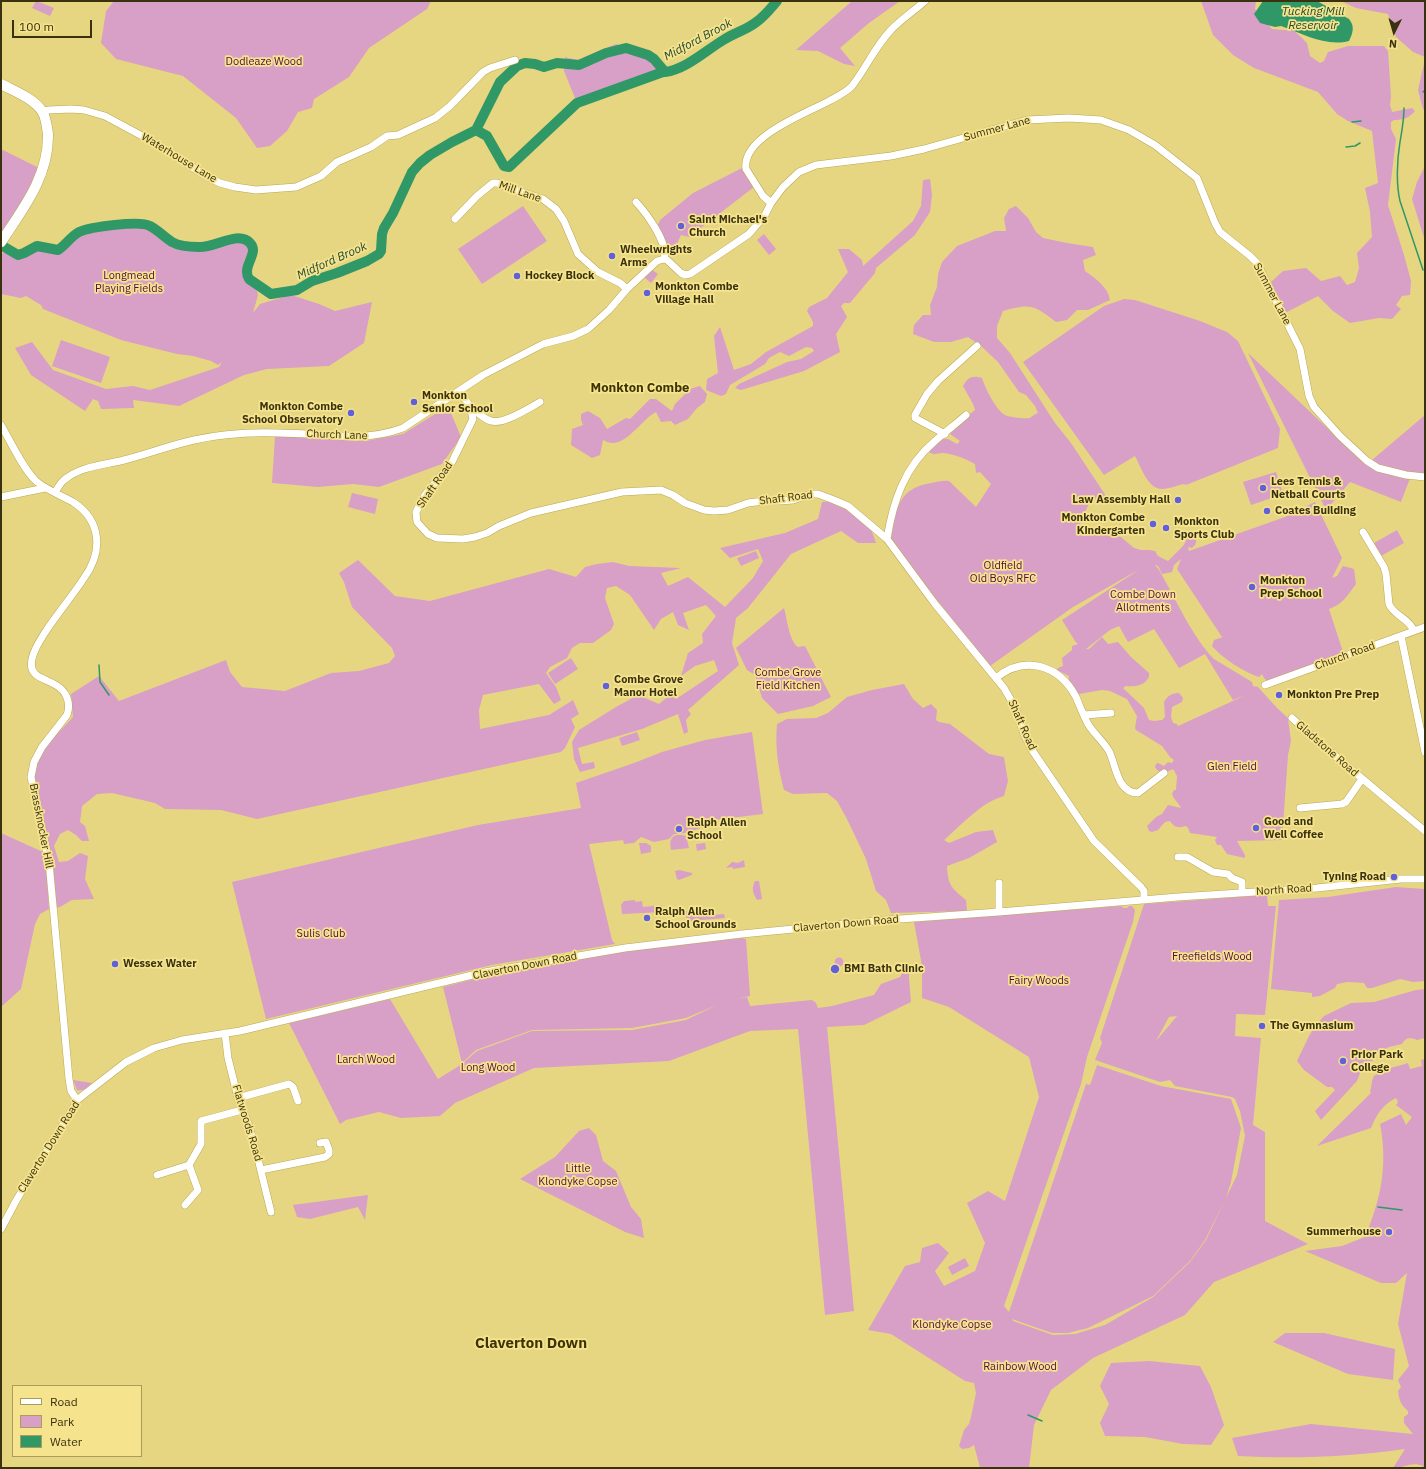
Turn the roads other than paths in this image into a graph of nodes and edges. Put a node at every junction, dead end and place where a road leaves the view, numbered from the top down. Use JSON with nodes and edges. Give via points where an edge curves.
{"nodes":[{"id":1,"x":925,"y":1,"type":"edge"},
{"id":2,"x":515,"y":60,"type":"dead end"},
{"id":3,"x":1,"y":84,"type":"edge"},
{"id":4,"x":42,"y":111,"type":"junction"},
{"id":5,"x":636,"y":202,"type":"dead end"},
{"id":6,"x":771,"y":203,"type":"junction"},
{"id":7,"x":455,"y":219,"type":"dead end"},
{"id":8,"x":1,"y":242,"type":"edge"},
{"id":9,"x":664,"y":259,"type":"junction"},
{"id":10,"x":627,"y":289,"type":"junction"},
{"id":11,"x":977,"y":346,"type":"dead end"},
{"id":12,"x":459,"y":392,"type":"junction"},
{"id":13,"x":540,"y":402,"type":"dead end"},
{"id":14,"x":470,"y":406,"type":"junction"},
{"id":15,"x":966,"y":415,"type":"dead end"},
{"id":16,"x":1,"y":425,"type":"edge"},
{"id":17,"x":945,"y":434,"type":"junction"},
{"id":18,"x":1425,"y":477,"type":"edge"},
{"id":19,"x":45,"y":488,"type":"junction"},
{"id":20,"x":55,"y":492,"type":"junction"},
{"id":21,"x":1,"y":496,"type":"edge"},
{"id":22,"x":1363,"y":532,"type":"dead end"},
{"id":23,"x":887,"y":539,"type":"junction"},
{"id":24,"x":1425,"y":627,"type":"edge"},
{"id":25,"x":1414,"y":631,"type":"junction"},
{"id":26,"x":1401,"y":636,"type":"junction"},
{"id":27,"x":997,"y":677,"type":"junction"},
{"id":28,"x":1265,"y":685,"type":"dead end"},
{"id":29,"x":1111,"y":713,"type":"dead end"},
{"id":30,"x":1084,"y":715,"type":"junction"},
{"id":31,"x":1292,"y":718,"type":"dead end"},
{"id":32,"x":1425,"y":752,"type":"edge"},
{"id":33,"x":1164,"y":773,"type":"dead end"},
{"id":34,"x":1362,"y":779,"type":"junction"},
{"id":35,"x":1300,"y":808,"type":"dead end"},
{"id":36,"x":1425,"y":831,"type":"edge"},
{"id":37,"x":1178,"y":857,"type":"dead end"},
{"id":38,"x":1425,"y":879,"type":"edge"},
{"id":39,"x":998,"y":883,"type":"dead end"},
{"id":40,"x":1242,"y":893,"type":"junction"},
{"id":41,"x":1144,"y":900,"type":"junction"},
{"id":42,"x":999,"y":912,"type":"junction"},
{"id":43,"x":226,"y":1033,"type":"junction"},
{"id":44,"x":238,"y":1098,"type":"junction"},
{"id":45,"x":77,"y":1100,"type":"junction"},
{"id":46,"x":299,"y":1101,"type":"dead end"},
{"id":47,"x":242,"y":1110,"type":"junction"},
{"id":48,"x":320,"y":1143,"type":"dead end"},
{"id":49,"x":189,"y":1166,"type":"junction"},
{"id":50,"x":260,"y":1170,"type":"junction"},
{"id":51,"x":157,"y":1175,"type":"dead end"},
{"id":52,"x":185,"y":1205,"type":"dead end"},
{"id":53,"x":271,"y":1212,"type":"dead end"},
{"id":54,"x":1,"y":1229,"type":"edge"}],
"edges":[{"from":1,"to":6,"type":"street","via":[[891,30],[872,53],[851,87],[830,101],[779,126],[753,148],[747,157],[746,169],[763,196]]},
{"from":2,"to":4,"type":"street","name":"Waterhouse Lane","via":[[483,72],[435,118],[398,135],[387,136],[371,147],[337,162],[321,176],[296,187],[256,190],[235,187],[204,175],[157,144],[105,116],[84,110]]},
{"from":3,"to":4,"type":"highway","via":[[29,99]]},
{"from":4,"to":8,"type":"highway","via":[[47,128],[47,154],[42,174],[29,200]]},
{"from":5,"to":9,"type":"street","via":[[658,233],[665,250]]},
{"from":6,"to":9,"type":"street","name":"Summer Lane","via":[[765,215],[749,234],[690,274],[685,275]]},
{"from":6,"to":18,"type":"street","name":"Summer Lane","via":[[795,176],[816,165],[891,156],[924,149],[1027,120],[1101,120],[1129,130],[1154,145],[1197,178],[1220,232],[1257,263],[1300,349],[1308,396],[1314,407],[1340,436],[1378,468]]},
{"from":7,"to":10,"type":"street","name":"Mill Lane","via":[[493,183],[543,199],[556,209],[564,221],[578,254],[598,272]]},
{"from":9,"to":10,"type":"street","name":"Church Lane","via":[[654,263]]},
{"from":10,"to":12,"type":"street","name":"Church Lane","via":[[588,329],[534,348],[483,375]]},
{"from":11,"to":17,"type":"street","via":[[938,381],[915,415],[915,418]]},
{"from":12,"to":14,"type":"street"},
{"from":12,"to":20,"type":"street","name":"Church Lane","via":[[412,424],[392,432],[357,437],[247,433],[194,440],[74,473],[63,480]]},
{"from":13,"to":14,"type":"street","via":[[498,421],[481,416]]},
{"from":14,"to":23,"type":"street","name":"Shaft Road","via":[[472,423],[452,462],[425,495],[416,512],[417,522],[428,534],[437,538],[475,537],[531,513],[622,492],[654,490],[667,492],[685,503],[714,511],[728,510],[764,500],[793,500],[818,494],[848,506]]},
{"from":15,"to":17,"type":"street"},
{"from":16,"to":19,"type":"street","name":"Brassknocker Hill","via":[[30,475]]},
{"from":17,"to":23,"type":"street","via":[[924,451],[901,485],[891,513]]},
{"from":19,"to":20,"type":"street","name":"Brassknocker Hill"},
{"from":19,"to":21,"type":"street"},
{"from":20,"to":45,"type":"street","name":"Brassknocker Hill","via":[[84,511],[91,519],[97,541],[97,551],[89,571],[39,643],[31,664],[36,676],[63,689],[69,710],[64,721],[42,747],[34,762],[31,777],[49,862],[69,1078],[71,1091]]},
{"from":22,"to":25,"type":"street","via":[[1385,571],[1391,608],[1409,622]]},
{"from":23,"to":27,"type":"street","name":"Shaft Road","via":[[935,604]]},
{"from":24,"to":25,"type":"street","name":"Church Road"},
{"from":25,"to":26,"type":"street","name":"Church Road"},
{"from":26,"to":28,"type":"street","name":"Church Road"},
{"from":26,"to":32,"type":"street"},
{"from":27,"to":30,"type":"street","via":[[1018,667],[1045,666],[1066,683]]},
{"from":27,"to":41,"type":"street","name":"Shaft Road","via":[[1016,707],[1032,750],[1094,841],[1144,891]]},
{"from":29,"to":30,"type":"street"},
{"from":30,"to":33,"type":"street","via":[[1108,750],[1120,782],[1131,792],[1138,793]]},
{"from":31,"to":34,"type":"street","name":"Gladstone Road"},
{"from":34,"to":35,"type":"street","name":"Gladstone Road","via":[[1342,804]]},
{"from":34,"to":36,"type":"street","name":"Gladstone Road"},
{"from":37,"to":40,"type":"street","via":[[1188,857],[1212,872],[1228,874],[1240,880]]},
{"from":38,"to":40,"type":"street","name":"North Road"},
{"from":39,"to":42,"type":"street"},
{"from":40,"to":41,"type":"street","name":"North Road"},
{"from":41,"to":42,"type":"street","name":"Claverton Down Road"},
{"from":42,"to":43,"type":"street","name":"Claverton Down Road","via":[[848,923],[626,948],[485,972]]},
{"from":43,"to":44,"type":"street","name":"Flatwoods Road","via":[[228,1058]]},
{"from":43,"to":45,"type":"street","name":"Claverton Down Road","via":[[182,1040],[154,1048],[123,1065]]},
{"from":44,"to":46,"type":"street","via":[[289,1084],[294,1088]]},
{"from":44,"to":47,"type":"street","name":"Flatwoods Road"},
{"from":45,"to":54,"type":"street","name":"Claverton Down Road"},
{"from":47,"to":49,"type":"street","via":[[201,1121],[201,1144]]},
{"from":47,"to":50,"type":"street","name":"Flatwoods Road","via":[[249,1126]]},
{"from":48,"to":50,"type":"street","via":[[326,1142],[330,1154]]},
{"from":49,"to":51,"type":"street"},
{"from":49,"to":52,"type":"street","via":[[198,1190]]},
{"from":50,"to":53,"type":"street","name":"Flatwoods Road"}]}
